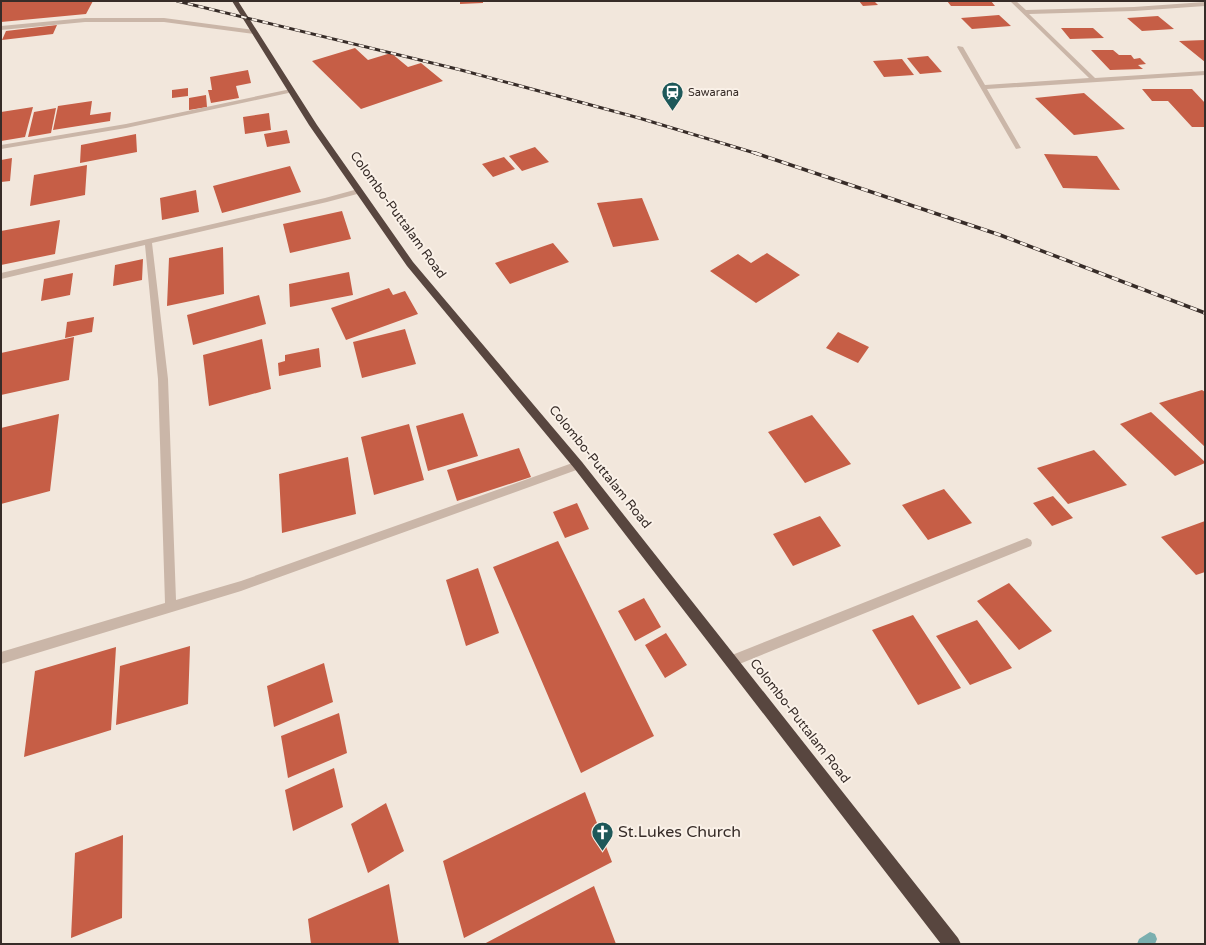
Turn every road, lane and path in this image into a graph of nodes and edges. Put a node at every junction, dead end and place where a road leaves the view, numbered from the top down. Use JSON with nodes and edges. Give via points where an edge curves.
{"nodes":[{"id":1,"x":235,"y":1,"type":"edge"},
{"id":2,"x":1013,"y":1,"type":"edge"},
{"id":3,"x":1205,"y":4,"type":"edge"},
{"id":4,"x":1025,"y":12,"type":"junction"},
{"id":5,"x":1,"y":28,"type":"edge"},
{"id":6,"x":254,"y":32,"type":"junction"},
{"id":7,"x":960,"y":47,"type":"dead end"},
{"id":8,"x":1205,"y":73,"type":"edge"},
{"id":9,"x":1093,"y":79,"type":"junction"},
{"id":10,"x":983,"y":87,"type":"junction"},
{"id":11,"x":291,"y":91,"type":"junction"},
{"id":12,"x":1,"y":147,"type":"edge"},
{"id":13,"x":1018,"y":148,"type":"dead end"},
{"id":14,"x":358,"y":191,"type":"junction"},
{"id":15,"x":148,"y":241,"type":"junction"},
{"id":16,"x":1,"y":276,"type":"edge"},
{"id":17,"x":578,"y":465,"type":"junction"},
{"id":18,"x":1027,"y":543,"type":"dead end"},
{"id":19,"x":171,"y":607,"type":"junction"},
{"id":20,"x":1,"y":658,"type":"edge"},
{"id":21,"x":732,"y":661,"type":"junction"},
{"id":22,"x":952,"y":943,"type":"edge"}],
"edges":[{"from":1,"to":6,"type":"highway","name":"Colombo-Puttalam Road"},
{"from":2,"to":4,"type":"street"},
{"from":3,"to":4,"type":"street"},
{"from":4,"to":9,"type":"street"},
{"from":5,"to":6,"type":"street","via":[[85,20],[164,20]]},
{"from":6,"to":11,"type":"highway","name":"Colombo-Puttalam Road"},
{"from":7,"to":10,"type":"street"},
{"from":8,"to":9,"type":"street"},
{"from":9,"to":10,"type":"street"},
{"from":10,"to":13,"type":"street"},
{"from":11,"to":12,"type":"street","via":[[126,126]]},
{"from":11,"to":14,"type":"highway","name":"Colombo-Puttalam Road"},
{"from":14,"to":15,"type":"street"},
{"from":14,"to":17,"type":"highway","name":"Colombo-Puttalam Road","via":[[410,264]]},
{"from":15,"to":16,"type":"street"},
{"from":15,"to":19,"type":"street","via":[[163,379]]},
{"from":17,"to":19,"type":"street","via":[[241,586]]},
{"from":17,"to":21,"type":"highway","name":"Colombo-Puttalam Road"},
{"from":18,"to":21,"type":"street"},
{"from":19,"to":20,"type":"street"},
{"from":21,"to":22,"type":"highway","name":"Colombo-Puttalam Road"}]}
